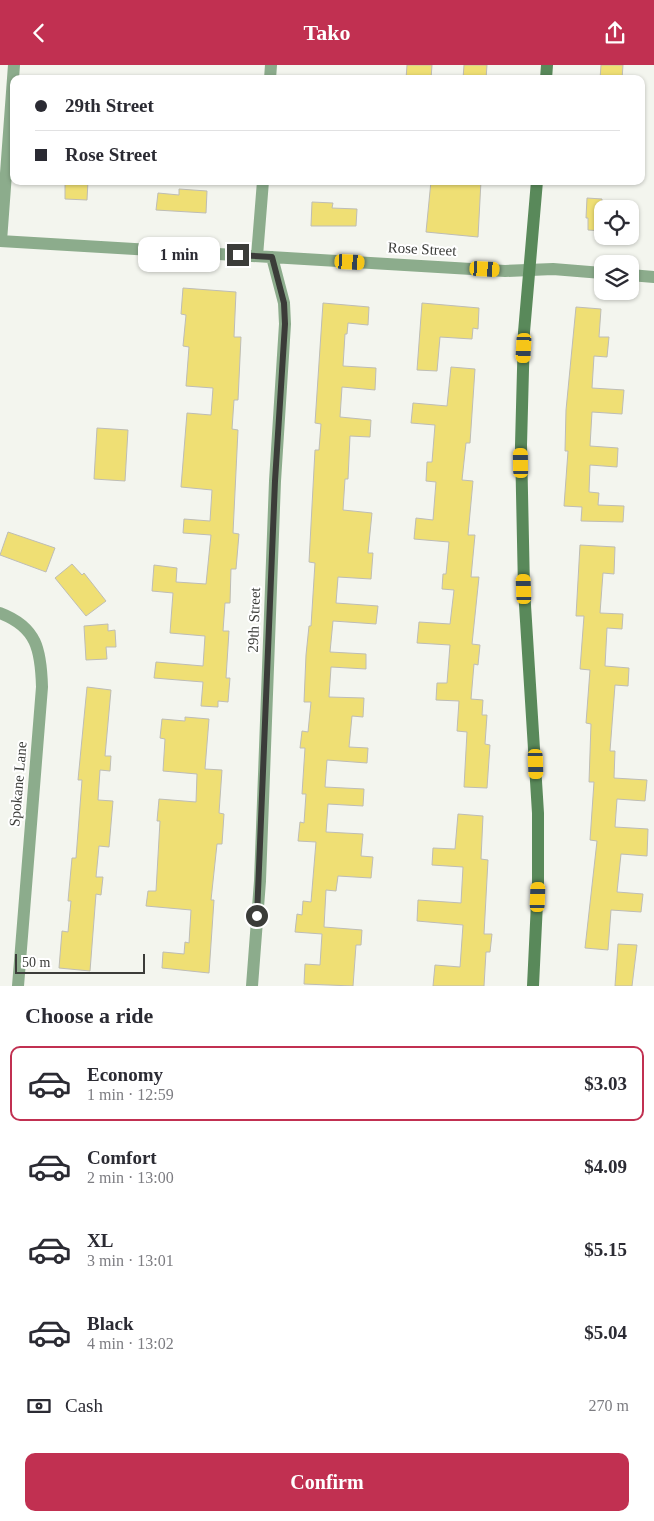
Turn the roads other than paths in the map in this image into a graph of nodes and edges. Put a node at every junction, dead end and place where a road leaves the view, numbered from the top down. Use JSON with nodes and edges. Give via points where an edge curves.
{"nodes":[{"id":1,"x":10,"y":119,"type":"edge"},
{"id":2,"x":262,"y":185,"type":"edge"},
{"id":3,"x":537,"y":185,"type":"edge"},
{"id":4,"x":1,"y":241,"type":"edge"},
{"id":5,"x":257,"y":256,"type":"junction"},
{"id":6,"x":272,"y":257,"type":"junction"},
{"id":7,"x":531,"y":269,"type":"junction"},
{"id":8,"x":594,"y":272,"type":"edge"},
{"id":9,"x":639,"y":276,"type":"edge"},
{"id":10,"x":654,"y":277,"type":"edge"},
{"id":11,"x":0,"y":613,"type":"edge"},
{"id":12,"x":18,"y":986,"type":"edge"},
{"id":13,"x":252,"y":986,"type":"edge"},
{"id":14,"x":533,"y":986,"type":"edge"}],
"edges":[{"from":1,"to":4,"type":"street"},
{"from":2,"to":5,"type":"street"},
{"from":3,"to":7,"type":"street"},
{"from":4,"to":5,"type":"street","name":"Rose Street"},
{"from":5,"to":6,"type":"street","name":"Rose Street"},
{"from":6,"to":7,"type":"street","name":"Rose Street","via":[[505,271]]},
{"from":6,"to":13,"type":"street","name":"29th Street","via":[[284,303],[285,324],[275,481],[260,881]]},
{"from":7,"to":8,"type":"street","name":"Rose Street"},
{"from":7,"to":14,"type":"street","via":[[524,332],[520,445],[524,589],[538,813]]},
{"from":9,"to":10,"type":"street"},
{"from":11,"to":12,"type":"street","name":"Spokane Lane","via":[[18,621],[29,632],[36,643],[41,665],[42,687]]}]}
